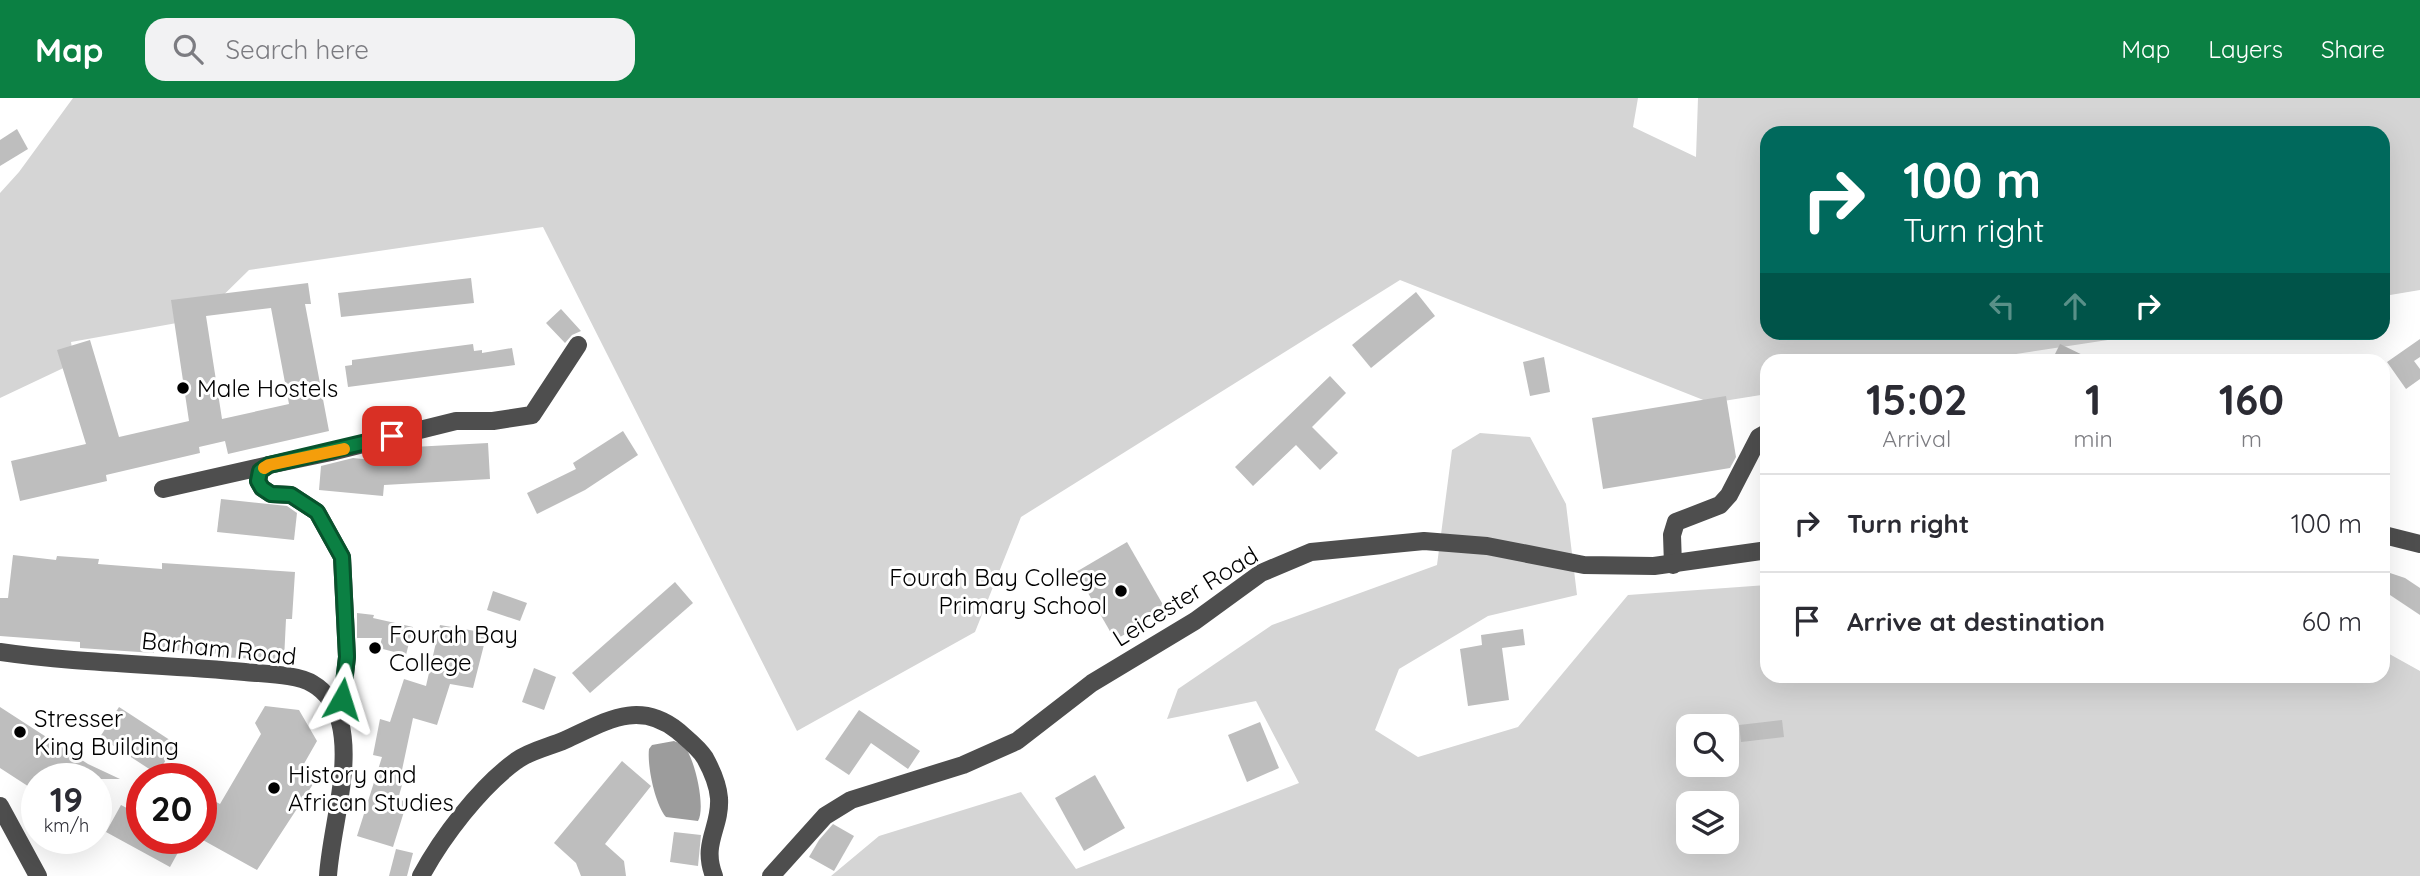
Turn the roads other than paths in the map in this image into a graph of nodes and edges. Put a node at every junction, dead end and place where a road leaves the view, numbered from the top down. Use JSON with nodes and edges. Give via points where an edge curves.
{"nodes":[{"id":1,"x":578,"y":345,"type":"dead end"},
{"id":2,"x":1760,"y":436,"type":"edge"},
{"id":3,"x":269,"y":465,"type":"junction"},
{"id":4,"x":163,"y":489,"type":"dead end"},
{"id":5,"x":2390,"y":536,"type":"edge"},
{"id":6,"x":2420,"y":544,"type":"edge"},
{"id":7,"x":1760,"y":551,"type":"edge"},
{"id":8,"x":1673,"y":565,"type":"junction"},
{"id":9,"x":0,"y":652,"type":"edge"},
{"id":10,"x":340,"y":721,"type":"junction"},
{"id":11,"x":0,"y":806,"type":"edge"},
{"id":12,"x":38,"y":876,"type":"edge"},
{"id":13,"x":328,"y":876,"type":"edge"},
{"id":14,"x":421,"y":876,"type":"edge"},
{"id":15,"x":715,"y":876,"type":"edge"},
{"id":16,"x":771,"y":876,"type":"edge"}],
"edges":[{"from":1,"to":3,"type":"street","via":[[532,415],[456,421]]},
{"from":2,"to":8,"type":"street","via":[[1720,505],[1676,523]]},
{"from":3,"to":4,"type":"street"},
{"from":3,"to":10,"type":"street","via":[[260,471],[262,488],[271,494],[291,495],[317,512],[342,557],[347,657]]},
{"from":5,"to":6,"type":"street"},
{"from":7,"to":8,"type":"street","name":"Leicester Road"},
{"from":8,"to":16,"type":"street","name":"Leicester Road","via":[[1584,565],[1487,547],[1423,541],[1311,552],[1261,573],[1195,621],[1092,682],[1017,741],[963,765],[851,800],[825,816]]},
{"from":9,"to":10,"type":"street","name":"Barham Road","via":[[312,682],[328,696]]},
{"from":10,"to":13,"type":"street","name":"Barham Road","via":[[339,798]]},
{"from":11,"to":12,"type":"street"},
{"from":14,"to":15,"type":"street","via":[[436,849],[485,787],[518,760],[616,718],[643,714],[668,723],[704,755],[719,798],[709,845]]}]}
